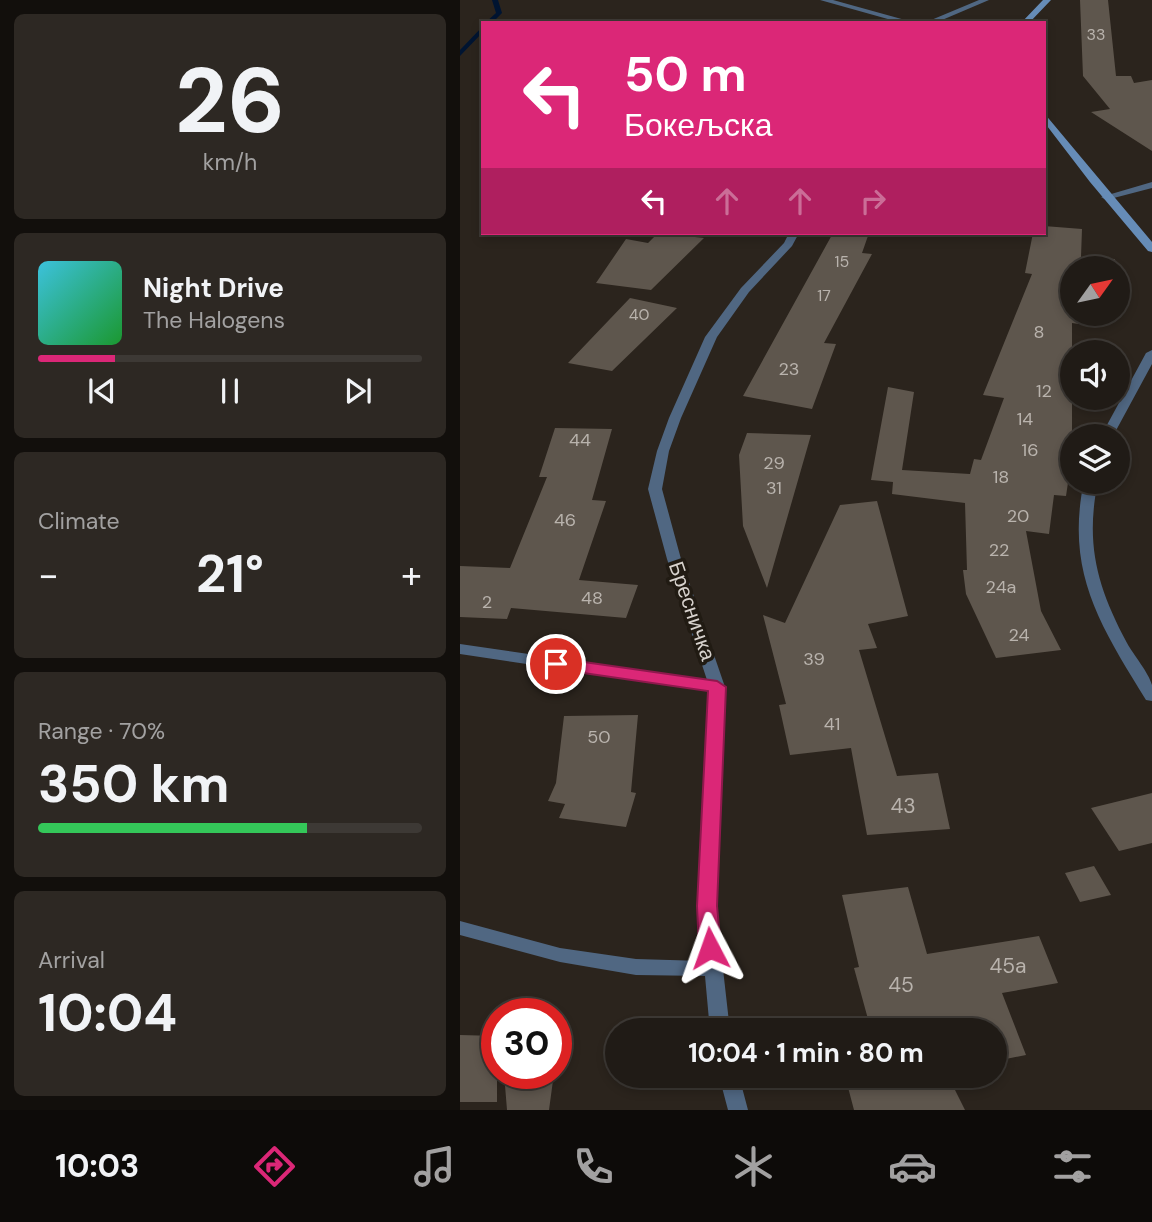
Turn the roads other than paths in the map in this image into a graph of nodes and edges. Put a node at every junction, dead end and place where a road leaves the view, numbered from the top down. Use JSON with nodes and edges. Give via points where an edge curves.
{"nodes":[{"id":1,"x":824,"y":0,"type":"edge"},
{"id":2,"x":985,"y":0,"type":"edge"},
{"id":3,"x":1047,"y":0,"type":"edge"},
{"id":4,"x":904,"y":21,"type":"edge"},
{"id":5,"x":933,"y":21,"type":"edge"},
{"id":6,"x":1027,"y":21,"type":"edge"},
{"id":7,"x":1046,"y":118,"type":"edge"},
{"id":8,"x":1152,"y":185,"type":"edge"},
{"id":9,"x":1106,"y":197,"type":"junction"},
{"id":10,"x":793,"y":235,"type":"edge"},
{"id":11,"x":1152,"y":249,"type":"edge"},
{"id":12,"x":1152,"y":353,"type":"edge"},
{"id":13,"x":1114,"y":424,"type":"edge"},
{"id":14,"x":1087,"y":494,"type":"edge"},
{"id":15,"x":460,"y":649,"type":"edge"},
{"id":16,"x":717,"y":687,"type":"junction"},
{"id":17,"x":1152,"y":695,"type":"edge"},
{"id":18,"x":460,"y":928,"type":"edge"},
{"id":19,"x":711,"y":969,"type":"junction"},
{"id":20,"x":718,"y":1018,"type":"edge"},
{"id":21,"x":732,"y":1088,"type":"edge"},
{"id":22,"x":738,"y":1110,"type":"edge"}],
"edges":[{"from":1,"to":4,"type":"street"},
{"from":2,"to":5,"type":"street"},
{"from":3,"to":6,"type":"street"},
{"from":7,"to":9,"type":"street"},
{"from":8,"to":9,"type":"street"},
{"from":9,"to":11,"type":"street"},
{"from":10,"to":16,"type":"street","name":"Бресничка","via":[[711,337],[675,418],[657,479],[658,506]]},
{"from":12,"to":13,"type":"street"},
{"from":14,"to":17,"type":"street","via":[[1084,526],[1091,582],[1110,631]]},
{"from":15,"to":16,"type":"street"},
{"from":16,"to":19,"type":"street","name":"Бресничка","via":[[707,906]]},
{"from":18,"to":19,"type":"street","via":[[560,955],[636,967]]},
{"from":19,"to":20,"type":"street","name":"Бресничка"},
{"from":21,"to":22,"type":"street"}]}
